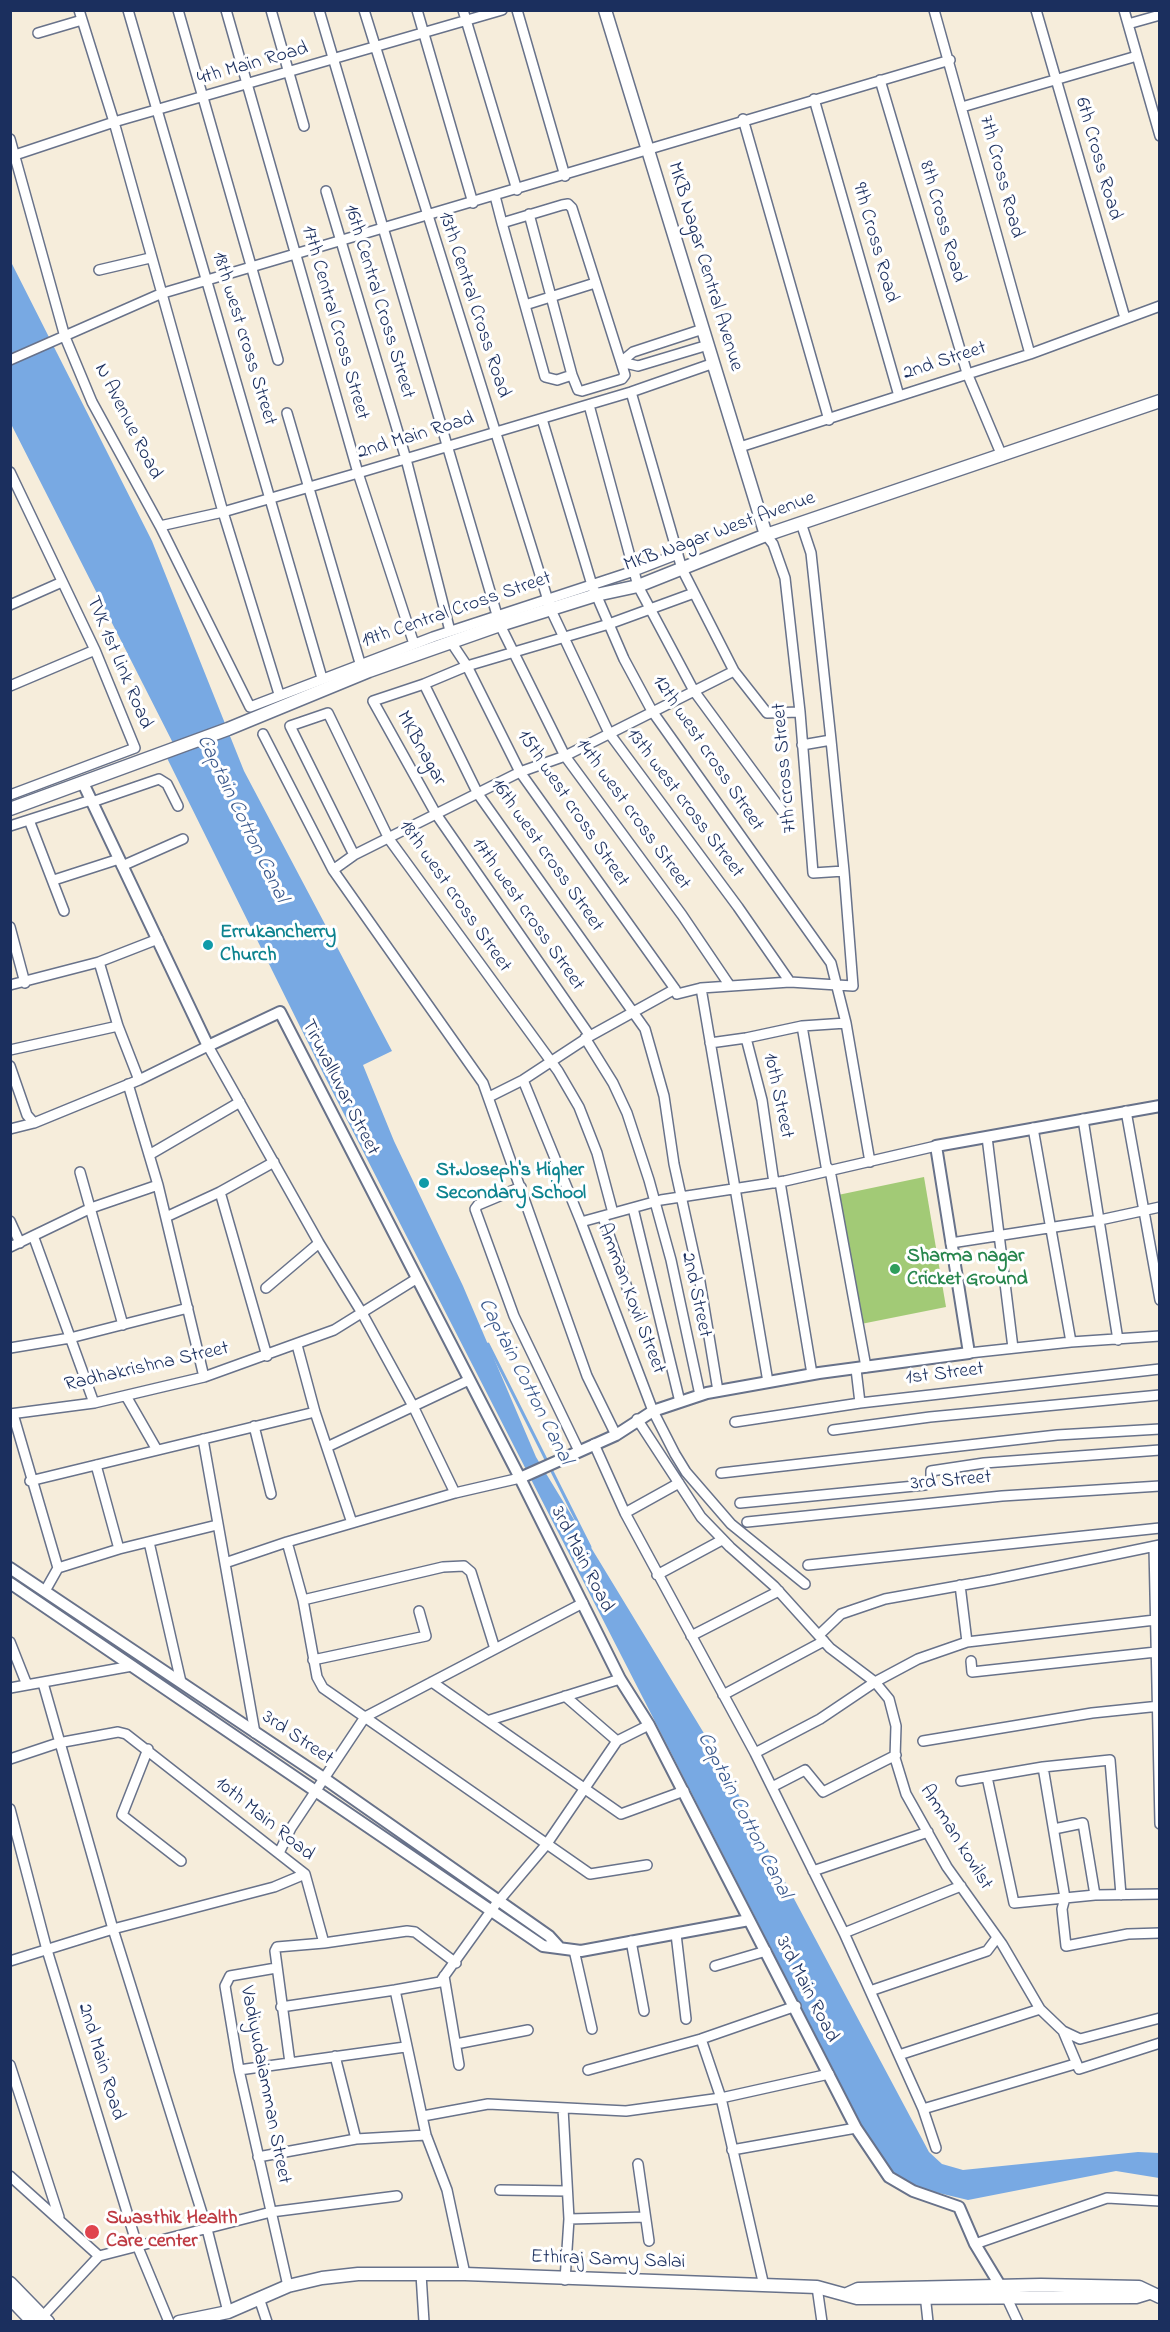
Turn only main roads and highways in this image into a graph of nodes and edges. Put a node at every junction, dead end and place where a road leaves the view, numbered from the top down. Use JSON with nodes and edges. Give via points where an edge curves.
{"nodes":[{"id":1,"x":605,"y":10,"type":"edge"},
{"id":2,"x":1160,"y":401,"type":"edge"},
{"id":3,"x":766,"y":535,"type":"junction"},
{"id":4,"x":10,"y":809,"type":"edge"},
{"id":5,"x":10,"y":2283,"type":"edge"},
{"id":6,"x":1041,"y":2291,"type":"junction"},
{"id":7,"x":925,"y":2293,"type":"junction"},
{"id":8,"x":1154,"y":2295,"type":"edge"},
{"id":9,"x":10,"y":2298,"type":"edge"},
{"id":10,"x":41,"y":2320,"type":"edge"},
{"id":11,"x":179,"y":2322,"type":"edge"}],
"edges":[{"from":1,"to":3,"type":"main road","name":"MKB Nagar Central Avenue"},
{"from":2,"to":3,"type":"main road","name":"MKB Nagar West Avenue"},
{"from":3,"to":4,"type":"main road","name":"MKB Nagar West Avenue","via":[[638,586],[594,590],[435,642],[228,729]]},
{"from":5,"to":10,"type":"main road"},
{"from":6,"to":7,"type":"main road","via":[[1001,2287]]},
{"from":6,"to":7,"type":"main road","via":[[1007,2299]]},
{"from":6,"to":8,"type":"main road"},
{"from":7,"to":11,"type":"main road","name":"Ethiraj Samy Salai","via":[[856,2298],[817,2287],[465,2274],[358,2274],[288,2286],[228,2312]]},
{"from":9,"to":10,"type":"main road"}]}
